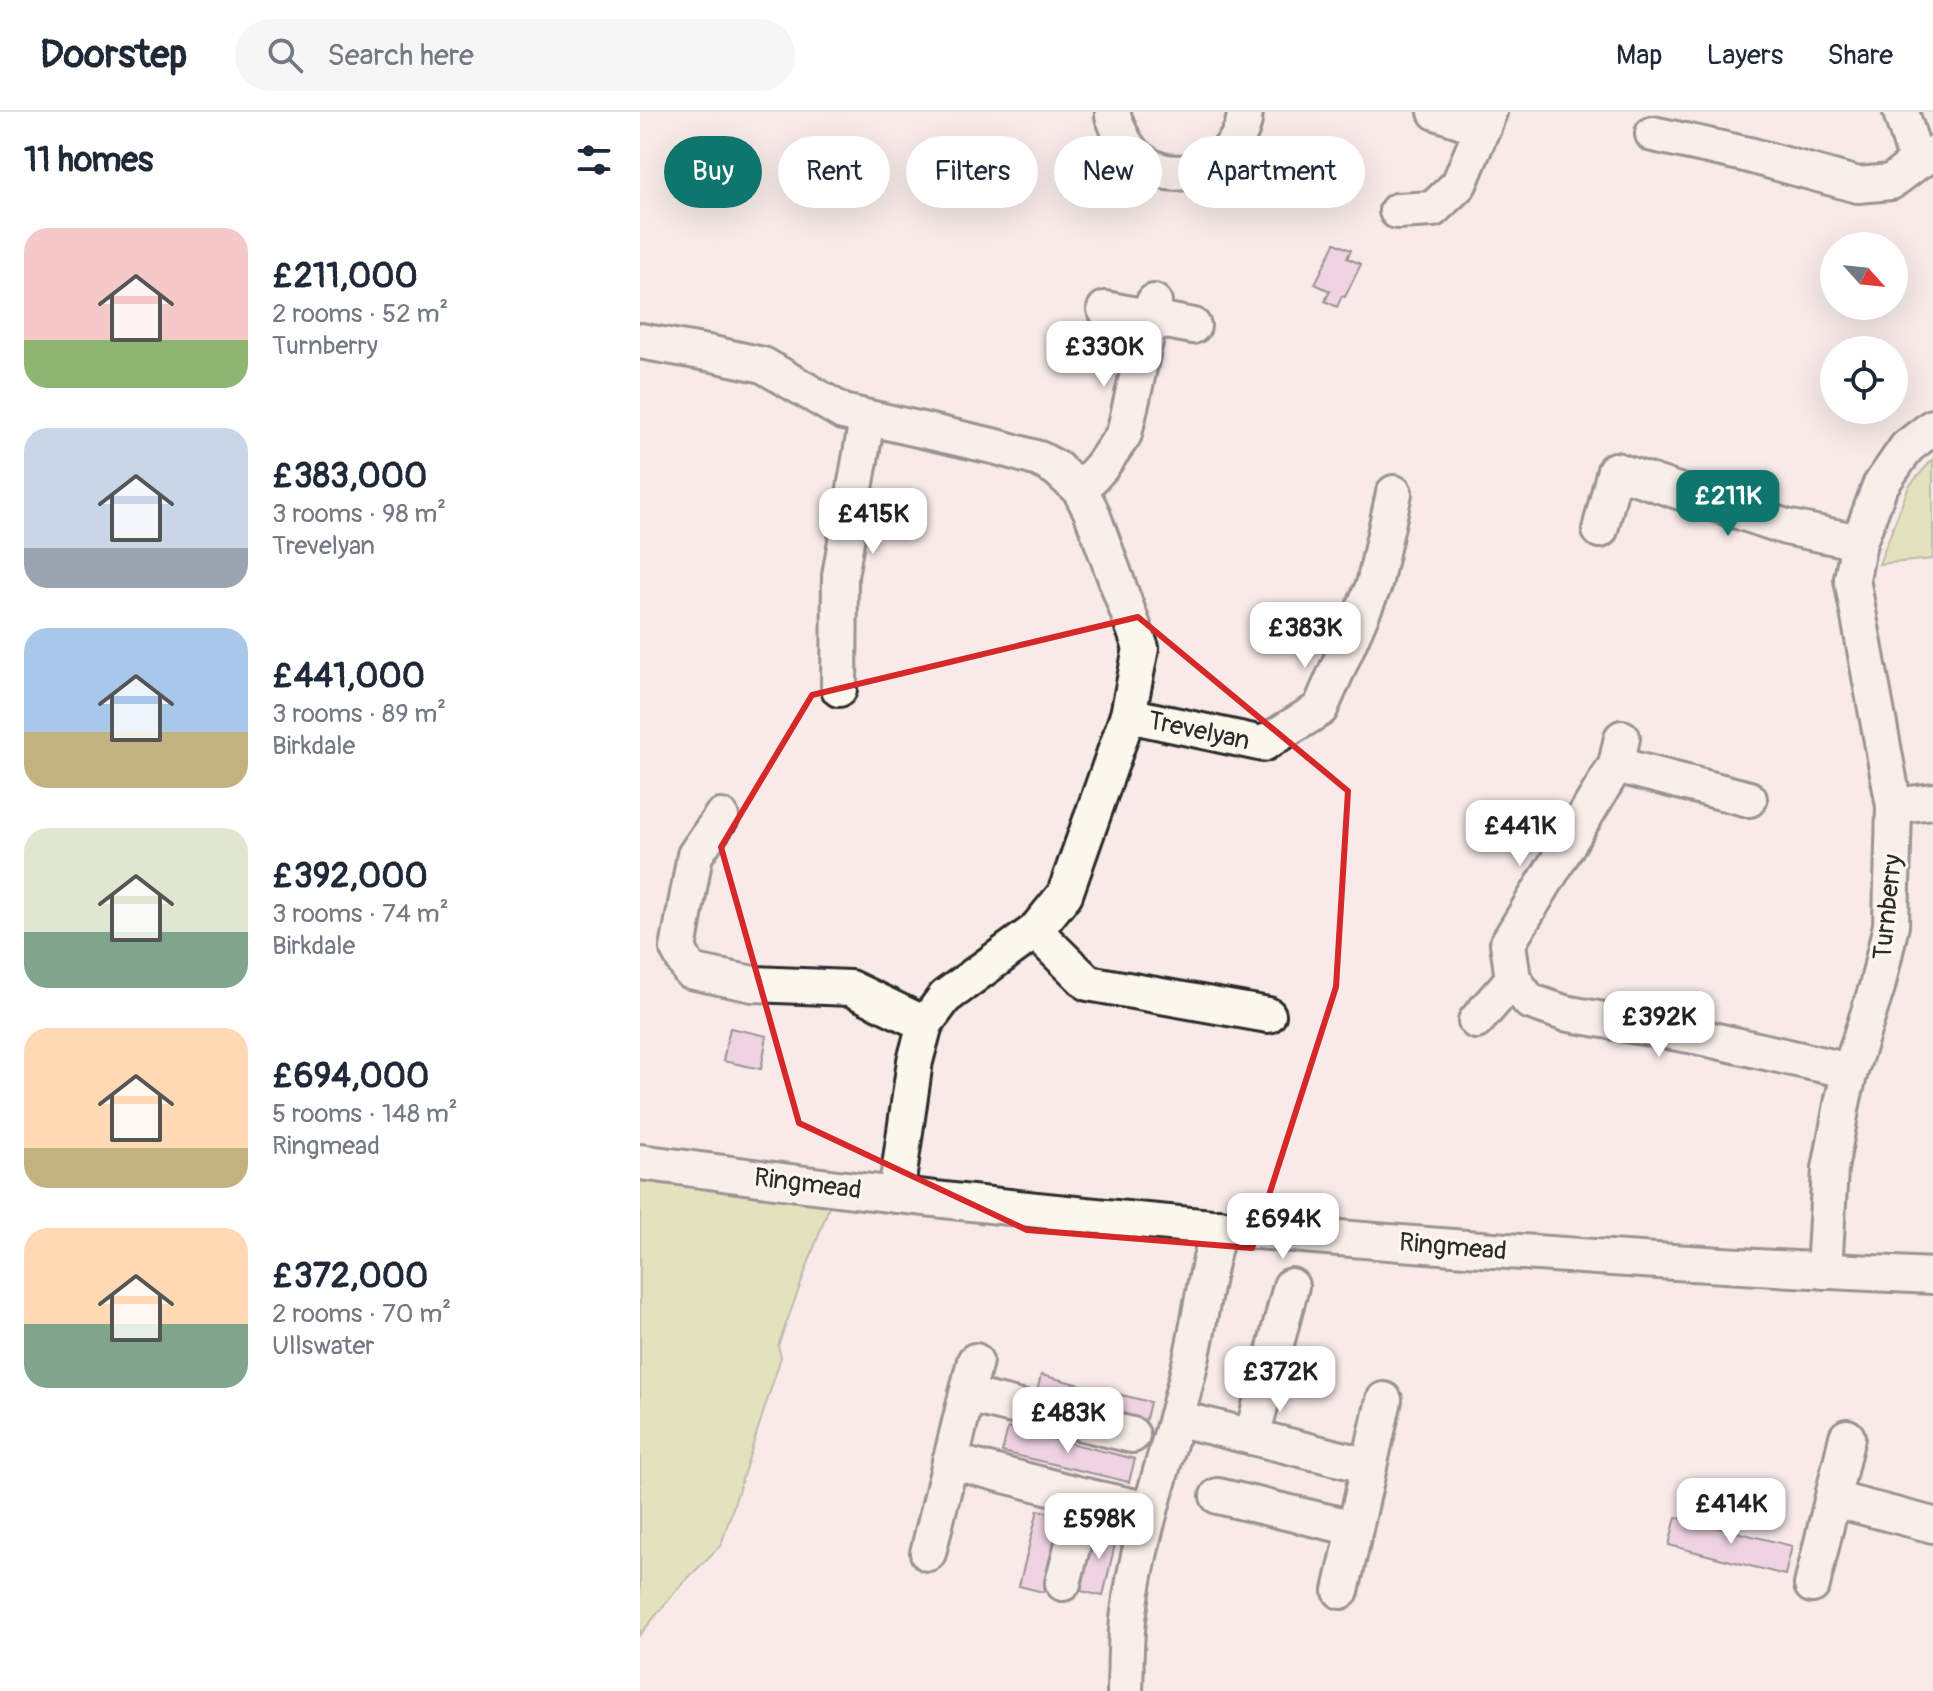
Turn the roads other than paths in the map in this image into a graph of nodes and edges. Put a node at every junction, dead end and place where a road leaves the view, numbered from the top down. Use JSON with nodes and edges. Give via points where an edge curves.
{"nodes":[{"id":1,"x":1113,"y":112,"type":"edge"},
{"id":2,"x":1245,"y":112,"type":"edge"},
{"id":3,"x":1436,"y":112,"type":"edge"},
{"id":4,"x":1901,"y":112,"type":"edge"},
{"id":5,"x":1486,"y":120,"type":"edge"},
{"id":6,"x":1653,"y":134,"type":"dead end"},
{"id":7,"x":1925,"y":158,"type":"edge"},
{"id":8,"x":1397,"y":211,"type":"dead end"},
{"id":9,"x":1105,"y":309,"type":"dead end"},
{"id":10,"x":1152,"y":310,"type":"junction"},
{"id":11,"x":1193,"y":326,"type":"dead end"},
{"id":12,"x":640,"y":341,"type":"edge"},
{"id":13,"x":867,"y":419,"type":"junction"},
{"id":14,"x":1933,"y":427,"type":"edge"},
{"id":15,"x":1080,"y":490,"type":"junction"},
{"id":16,"x":1394,"y":493,"type":"dead end"},
{"id":17,"x":1600,"y":530,"type":"dead end"},
{"id":18,"x":1859,"y":542,"type":"junction"},
{"id":19,"x":839,"y":689,"type":"dead end"},
{"id":20,"x":1128,"y":715,"type":"junction"},
{"id":21,"x":1749,"y":799,"type":"dead end"},
{"id":22,"x":1933,"y":801,"type":"edge"},
{"id":23,"x":1894,"y":806,"type":"junction"},
{"id":24,"x":721,"y":817,"type":"dead end"},
{"id":25,"x":1035,"y":931,"type":"junction"},
{"id":26,"x":1513,"y":979,"type":"junction"},
{"id":27,"x":1268,"y":1015,"type":"dead end"},
{"id":28,"x":1476,"y":1021,"type":"dead end"},
{"id":29,"x":925,"y":1024,"type":"junction"},
{"id":30,"x":1850,"y":1071,"type":"junction"},
{"id":31,"x":640,"y":1162,"type":"edge"},
{"id":32,"x":896,"y":1195,"type":"junction"},
{"id":33,"x":1220,"y":1227,"type":"junction"},
{"id":34,"x":1824,"y":1271,"type":"junction"},
{"id":35,"x":1933,"y":1276,"type":"edge"},
{"id":36,"x":1291,"y":1286,"type":"dead end"},
{"id":37,"x":975,"y":1361,"type":"dead end"},
{"id":38,"x":967,"y":1395,"type":"junction"},
{"id":39,"x":1384,"y":1400,"type":"dead end"},
{"id":40,"x":1176,"y":1418,"type":"junction"},
{"id":41,"x":1132,"y":1435,"type":"dead end"},
{"id":42,"x":1252,"y":1437,"type":"junction"},
{"id":43,"x":1847,"y":1437,"type":"dead end"},
{"id":44,"x":950,"y":1461,"type":"junction"},
{"id":45,"x":1369,"y":1466,"type":"junction"},
{"id":46,"x":1085,"y":1496,"type":"junction"},
{"id":47,"x":1218,"y":1496,"type":"dead end"},
{"id":48,"x":1833,"y":1499,"type":"junction"},
{"id":49,"x":1150,"y":1510,"type":"junction"},
{"id":50,"x":1933,"y":1525,"type":"edge"},
{"id":51,"x":1354,"y":1528,"type":"junction"},
{"id":52,"x":928,"y":1553,"type":"dead end"},
{"id":53,"x":1063,"y":1583,"type":"dead end"},
{"id":54,"x":1812,"y":1585,"type":"dead end"},
{"id":55,"x":1341,"y":1591,"type":"dead end"},
{"id":56,"x":1125,"y":1691,"type":"edge"}],
"edges":[{"from":1,"to":2,"type":"street","via":[[1125,145],[1142,162],[1171,173],[1194,172],[1215,163],[1237,141]]},
{"from":3,"to":5,"type":"street"},
{"from":4,"to":7,"type":"street"},
{"from":5,"to":8,"type":"street","via":[[1459,184],[1433,209]]},
{"from":6,"to":7,"type":"street","via":[[1858,185],[1891,182]]},
{"from":9,"to":10,"type":"street"},
{"from":10,"to":11,"type":"street"},
{"from":10,"to":15,"type":"street","via":[[1124,434]]},
{"from":12,"to":13,"type":"street","name":"Trevelyan","via":[[763,365],[843,412]]},
{"from":13,"to":15,"type":"street","name":"Trevelyan","via":[[1039,459]]},
{"from":13,"to":19,"type":"street","via":[[840,576]]},
{"from":14,"to":18,"type":"street","name":"Turnberry","via":[[1907,447],[1880,486]]},
{"from":15,"to":20,"type":"street","name":"Trevelyan","via":[[1141,648]]},
{"from":16,"to":20,"type":"street","name":"Trevelyan","via":[[1374,585],[1320,709],[1263,744]]},
{"from":17,"to":18,"type":"street","via":[[1615,470],[1786,527]]},
{"from":18,"to":23,"type":"street","name":"Turnberry","via":[[1852,579]]},
{"from":20,"to":25,"type":"street","name":"Trevelyan","via":[[1065,894]]},
{"from":21,"to":26,"type":"street","via":[[1619,752],[1508,943]]},
{"from":22,"to":23,"type":"street"},
{"from":23,"to":30,"type":"street","name":"Turnberry","via":[[1891,925]]},
{"from":24,"to":29,"type":"street","via":[[695,855],[678,949],[690,971],[753,984],[850,988]]},
{"from":25,"to":27,"type":"street","via":[[1088,983]]},
{"from":25,"to":29,"type":"street","name":"Trevelyan","via":[[945,997]]},
{"from":26,"to":28,"type":"street"},
{"from":26,"to":30,"type":"street","via":[[1529,1001],[1564,1013]]},
{"from":29,"to":32,"type":"street","name":"Trevelyan"},
{"from":30,"to":34,"type":"street","name":"Turnberry","via":[[1830,1169]]},
{"from":31,"to":32,"type":"street","name":"Ringmead"},
{"from":32,"to":33,"type":"street","name":"Ringmead"},
{"from":33,"to":34,"type":"street","name":"Ringmead"},
{"from":33,"to":40,"type":"street"},
{"from":34,"to":35,"type":"street","name":"Ringmead"},
{"from":36,"to":42,"type":"street"},
{"from":37,"to":38,"type":"street"},
{"from":38,"to":41,"type":"street"},
{"from":38,"to":44,"type":"street"},
{"from":39,"to":45,"type":"street"},
{"from":40,"to":42,"type":"street"},
{"from":40,"to":49,"type":"street"},
{"from":42,"to":45,"type":"street"},
{"from":43,"to":48,"type":"street"},
{"from":44,"to":46,"type":"street"},
{"from":44,"to":52,"type":"street"},
{"from":45,"to":51,"type":"street"},
{"from":46,"to":49,"type":"street"},
{"from":46,"to":53,"type":"street"},
{"from":47,"to":51,"type":"street"},
{"from":48,"to":50,"type":"street"},
{"from":48,"to":54,"type":"street"},
{"from":49,"to":56,"type":"street","via":[[1129,1614]]},
{"from":51,"to":55,"type":"street"}]}
